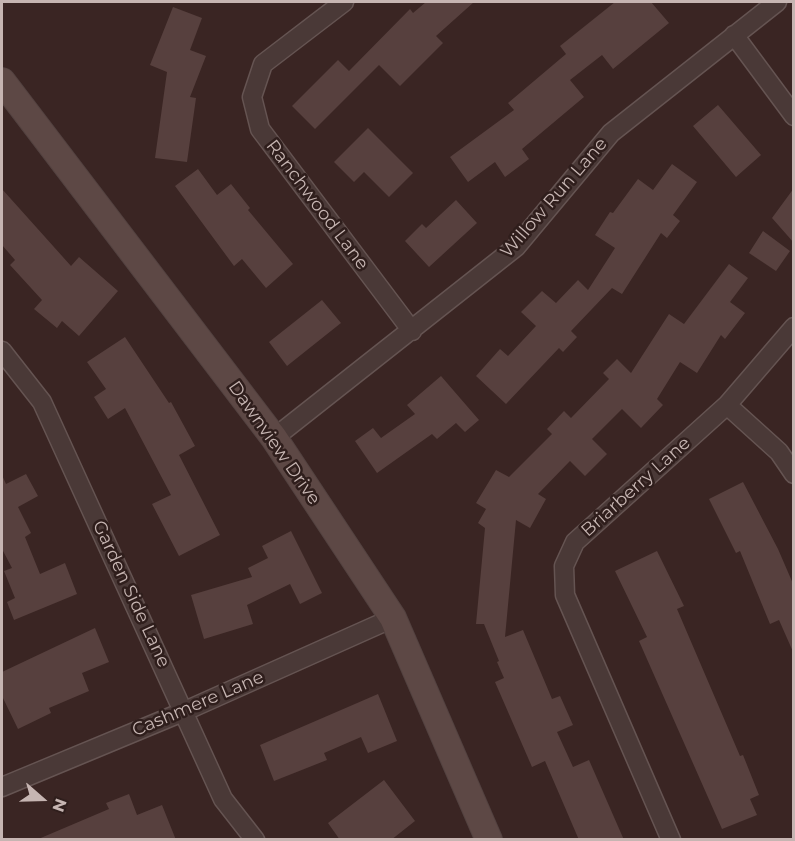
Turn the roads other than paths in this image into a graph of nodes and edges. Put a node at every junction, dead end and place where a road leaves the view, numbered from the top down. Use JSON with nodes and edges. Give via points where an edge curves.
{"nodes":[{"id":1,"x":344,"y":2,"type":"edge"},
{"id":2,"x":777,"y":2,"type":"edge"},
{"id":3,"x":734,"y":35,"type":"junction"},
{"id":4,"x":2,"y":81,"type":"edge"},
{"id":5,"x":794,"y":116,"type":"edge"},
{"id":6,"x":794,"y":327,"type":"edge"},
{"id":7,"x":412,"y":331,"type":"junction"},
{"id":8,"x":2,"y":351,"type":"edge"},
{"id":9,"x":727,"y":405,"type":"junction"},
{"id":10,"x":274,"y":438,"type":"junction"},
{"id":11,"x":794,"y":474,"type":"edge"},
{"id":12,"x":393,"y":618,"type":"junction"},
{"id":13,"x":185,"y":711,"type":"junction"},
{"id":14,"x":2,"y":787,"type":"edge"},
{"id":15,"x":255,"y":840,"type":"edge"},
{"id":16,"x":489,"y":840,"type":"edge"},
{"id":17,"x":671,"y":840,"type":"edge"}],
"edges":[{"from":1,"to":7,"type":"street","name":"Ranchwood Lane","via":[[263,64],[252,97],[260,129]]},
{"from":2,"to":3,"type":"street","name":"Willow Run Lane"},
{"from":3,"to":5,"type":"street"},
{"from":3,"to":7,"type":"street","name":"Willow Run Lane","via":[[612,133],[516,247]]},
{"from":4,"to":10,"type":"street","name":"Dawnview Drive"},
{"from":6,"to":9,"type":"street","name":"Briarberry Lane"},
{"from":7,"to":10,"type":"street","name":"Willow Run Lane"},
{"from":8,"to":13,"type":"street","name":"Garden Side Lane","via":[[42,402]]},
{"from":9,"to":11,"type":"street","via":[[779,452]]},
{"from":9,"to":17,"type":"street","name":"Briarberry Lane","via":[[575,542],[564,566],[565,595]]},
{"from":10,"to":12,"type":"street","name":"Dawnview Drive"},
{"from":12,"to":13,"type":"street","name":"Cashmere Lane"},
{"from":12,"to":16,"type":"street","name":"Dawnview Drive"},
{"from":13,"to":14,"type":"street","name":"Cashmere Lane"},
{"from":13,"to":15,"type":"street","name":"Garden Side Lane","via":[[223,799]]}]}
